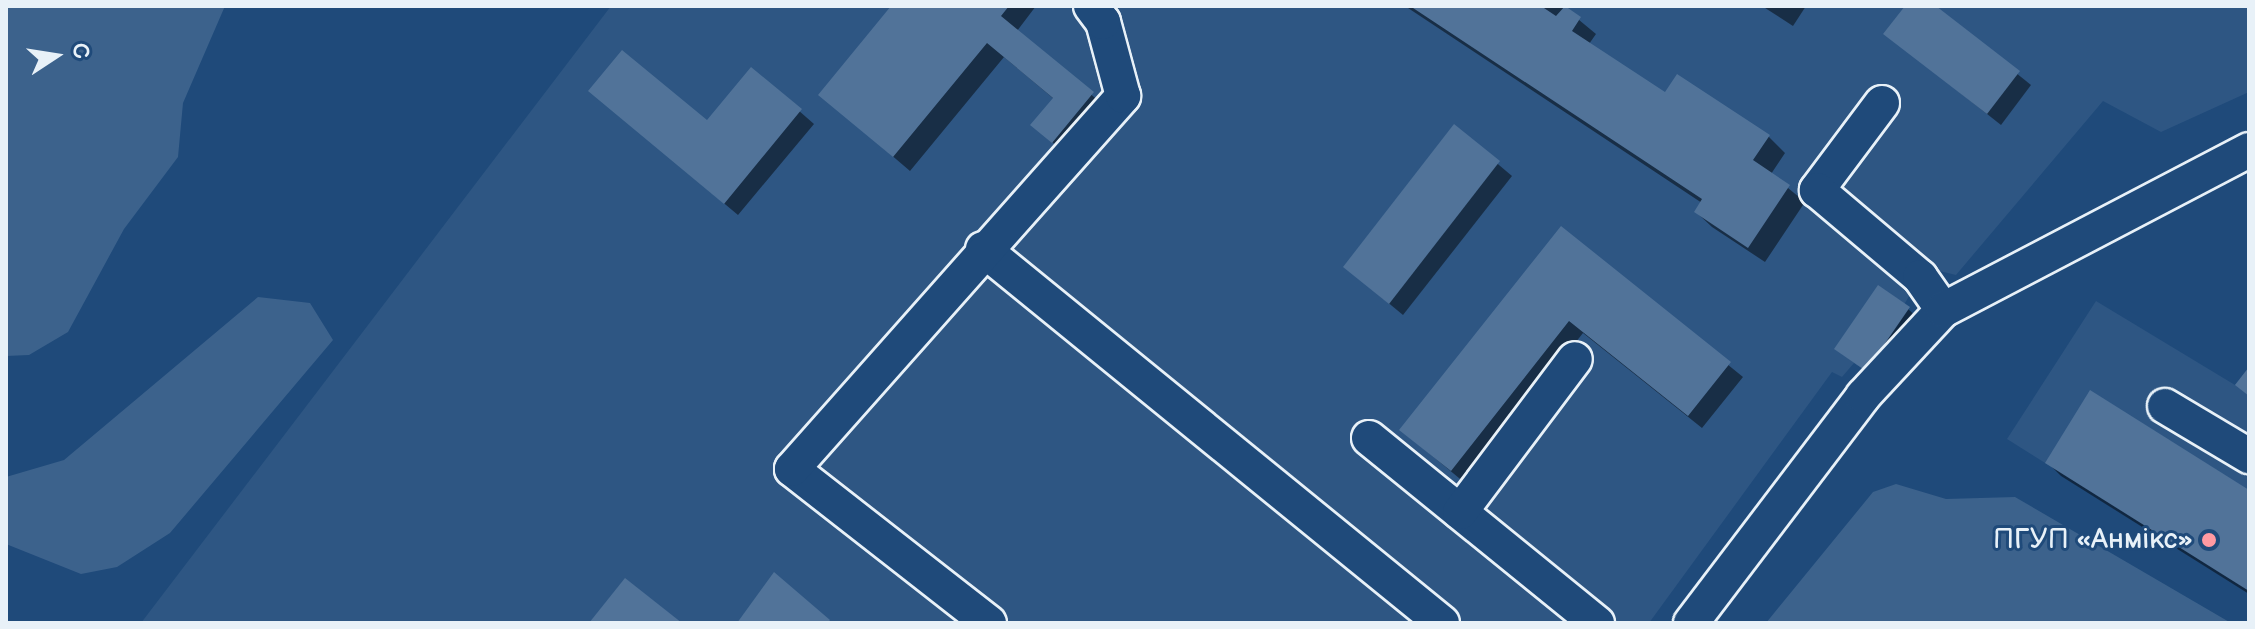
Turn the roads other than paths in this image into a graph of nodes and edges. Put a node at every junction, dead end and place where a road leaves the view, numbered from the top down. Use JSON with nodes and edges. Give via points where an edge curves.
{"nodes":[{"id":1,"x":1091,"y":6,"type":"edge"},
{"id":2,"x":1882,"y":103,"type":"dead end"},
{"id":3,"x":2249,"y":150,"type":"edge"},
{"id":4,"x":983,"y":249,"type":"junction"},
{"id":5,"x":1943,"y":310,"type":"junction"},
{"id":6,"x":1575,"y":359,"type":"dead end"},
{"id":7,"x":2165,"y":406,"type":"dead end"},
{"id":8,"x":1369,"y":438,"type":"dead end"},
{"id":9,"x":2249,"y":456,"type":"edge"},
{"id":10,"x":1460,"y":512,"type":"junction"},
{"id":11,"x":989,"y":623,"type":"edge"},
{"id":12,"x":1442,"y":623,"type":"edge"},
{"id":13,"x":1597,"y":623,"type":"edge"},
{"id":14,"x":1691,"y":623,"type":"edge"}],
"edges":[{"from":1,"to":4,"type":"street","via":[[1103,22],[1123,96]]},
{"from":2,"to":5,"type":"street","via":[[1817,190],[1920,277]]},
{"from":3,"to":5,"type":"street"},
{"from":4,"to":11,"type":"street","via":[[792,469]]},
{"from":4,"to":12,"type":"street"},
{"from":5,"to":14,"type":"street","via":[[1863,396]]},
{"from":6,"to":10,"type":"street"},
{"from":7,"to":9,"type":"street"},
{"from":8,"to":10,"type":"street"},
{"from":10,"to":13,"type":"street"}]}
